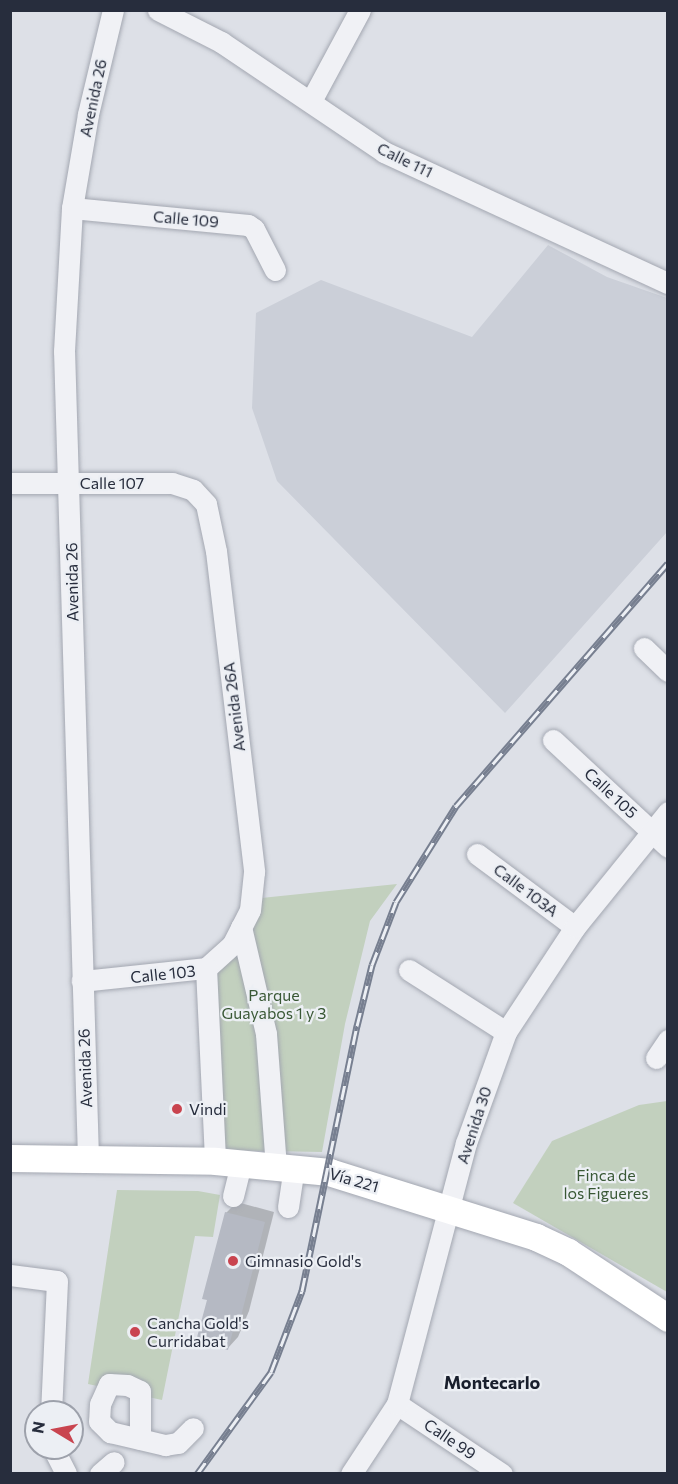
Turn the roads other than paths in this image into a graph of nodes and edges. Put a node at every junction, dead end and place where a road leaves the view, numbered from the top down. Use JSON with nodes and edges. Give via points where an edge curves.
{"nodes":[{"id":1,"x":114,"y":10,"type":"edge"},
{"id":2,"x":158,"y":10,"type":"edge"},
{"id":3,"x":360,"y":10,"type":"edge"},
{"id":4,"x":312,"y":101,"type":"junction"},
{"id":5,"x":72,"y":208,"type":"junction"},
{"id":6,"x":275,"y":270,"type":"dead end"},
{"id":7,"x":668,"y":283,"type":"edge"},
{"id":8,"x":10,"y":483,"type":"edge"},
{"id":9,"x":70,"y":483,"type":"junction"},
{"id":10,"x":206,"y":504,"type":"joint"},
{"id":11,"x":644,"y":648,"type":"dead end"},
{"id":12,"x":668,"y":671,"type":"edge"},
{"id":13,"x":553,"y":740,"type":"dead end"},
{"id":14,"x":668,"y":812,"type":"edge"},
{"id":15,"x":651,"y":830,"type":"junction"},
{"id":16,"x":668,"y":847,"type":"edge"},
{"id":17,"x":477,"y":854,"type":"dead end"},
{"id":18,"x":245,"y":919,"type":"junction"},
{"id":19,"x":575,"y":927,"type":"junction"},
{"id":20,"x":206,"y":968,"type":"junction"},
{"id":21,"x":409,"y":970,"type":"dead end"},
{"id":22,"x":82,"y":981,"type":"junction"},
{"id":23,"x":506,"y":1032,"type":"junction"},
{"id":24,"x":10,"y":1158,"type":"edge"},
{"id":25,"x":88,"y":1158,"type":"junction"},
{"id":26,"x":228,"y":1162,"type":"junction"},
{"id":27,"x":285,"y":1166,"type":"junction"},
{"id":28,"x":233,"y":1196,"type":"dead end"},
{"id":29,"x":288,"y":1208,"type":"dead end"},
{"id":30,"x":450,"y":1208,"type":"junction"},
{"id":31,"x":10,"y":1275,"type":"edge"},
{"id":32,"x":668,"y":1318,"type":"edge"},
{"id":33,"x":52,"y":1400,"type":"edge"},
{"id":34,"x":397,"y":1404,"type":"junction"},
{"id":35,"x":193,"y":1428,"type":"dead end"},
{"id":36,"x":140,"y":1439,"type":"dead end"},
{"id":37,"x":351,"y":1473,"type":"edge"},
{"id":38,"x":502,"y":1473,"type":"edge"}],
"edges":[{"from":1,"to":5,"type":"street","name":"Avenida 26","via":[[88,114]]},
{"from":2,"to":4,"type":"street","name":"Calle 111","via":[[221,42]]},
{"from":3,"to":4,"type":"street"},
{"from":4,"to":7,"type":"street","name":"Calle 111","via":[[384,152]]},
{"from":5,"to":6,"type":"street","name":"Calle 109","via":[[248,225],[254,229]]},
{"from":5,"to":9,"type":"street","name":"Avenida 26","via":[[64,351]]},
{"from":8,"to":9,"type":"street","name":"Calle 107"},
{"from":9,"to":10,"type":"street","name":"Calle 107","via":[[172,483],[193,490]]},
{"from":9,"to":22,"type":"street","name":"Avenida 26"},
{"from":10,"to":18,"type":"street","name":"Avenida 26A","via":[[216,551],[254,873]]},
{"from":11,"to":12,"type":"street"},
{"from":13,"to":15,"type":"street","name":"Calle 105"},
{"from":14,"to":15,"type":"street","name":"Avenida 30"},
{"from":15,"to":16,"type":"street","name":"Calle 105"},
{"from":15,"to":19,"type":"street","name":"Avenida 30"},
{"from":17,"to":19,"type":"street","name":"Calle 103A"},
{"from":18,"to":20,"type":"street","name":"Calle 103","via":[[233,944]]},
{"from":18,"to":27,"type":"street","via":[[267,1034]]},
{"from":19,"to":23,"type":"street","name":"Avenida 30"},
{"from":20,"to":22,"type":"street","name":"Calle 103","via":[[180,974]]},
{"from":20,"to":26,"type":"street"},
{"from":21,"to":23,"type":"street"},
{"from":22,"to":25,"type":"street","name":"Avenida 26"},
{"from":23,"to":30,"type":"street","name":"Avenida 30","via":[[466,1143]]},
{"from":24,"to":25,"type":"main road","name":"Vía 221"},
{"from":25,"to":26,"type":"main road","name":"Vía 221"},
{"from":26,"to":27,"type":"main road","name":"Vía 221"},
{"from":26,"to":28,"type":"street"},
{"from":27,"to":29,"type":"street"},
{"from":27,"to":30,"type":"main road","name":"Vía 221","via":[[329,1172]]},
{"from":30,"to":32,"type":"main road","name":"Vía 221","via":[[568,1252]]},
{"from":30,"to":34,"type":"street","name":"Avenida 30"},
{"from":31,"to":33,"type":"street","via":[[52,1277],[57,1281]]},
{"from":34,"to":37,"type":"street","name":"Avenida 30"},
{"from":34,"to":38,"type":"street","name":"Calle 99"},
{"from":35,"to":36,"type":"street","via":[[178,1443],[165,1445]]}]}
